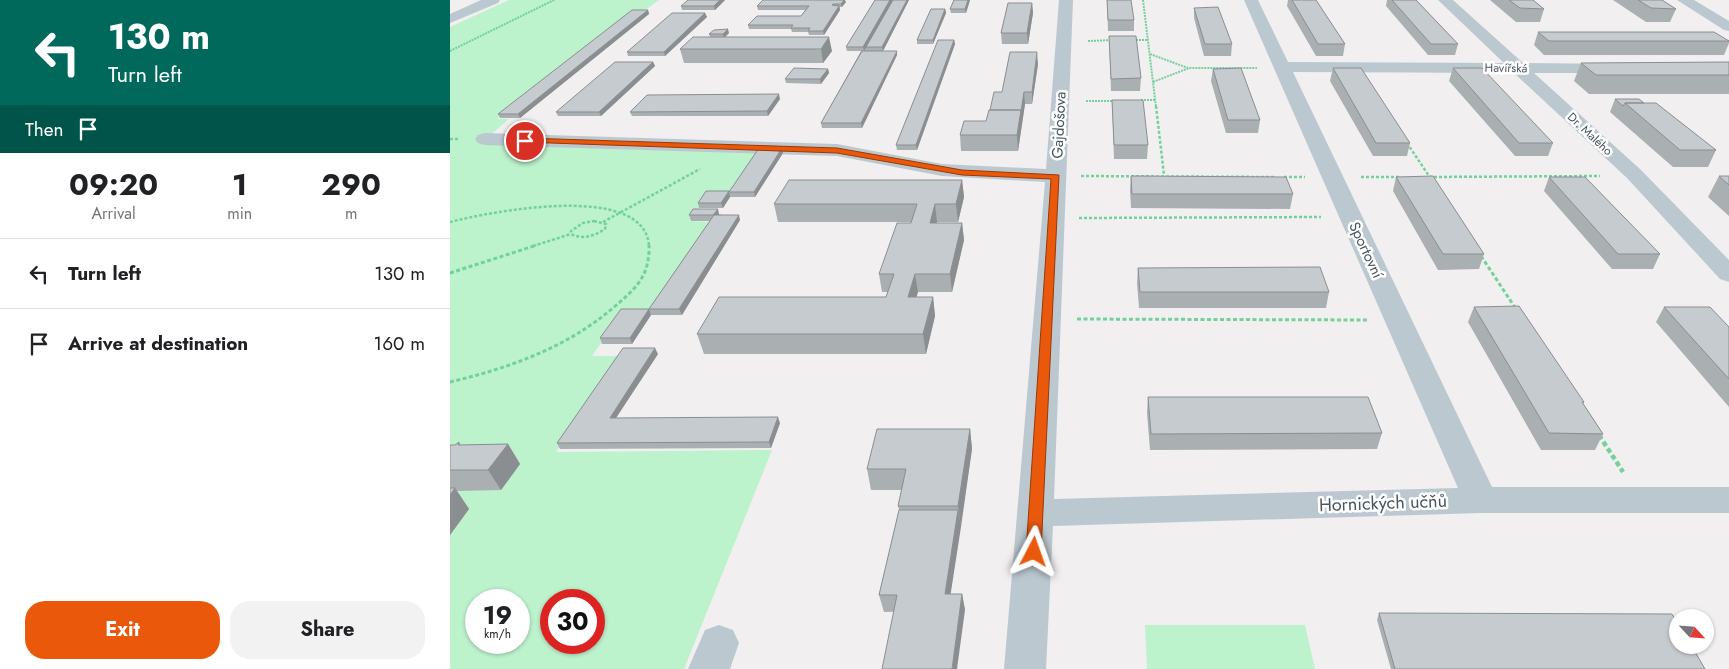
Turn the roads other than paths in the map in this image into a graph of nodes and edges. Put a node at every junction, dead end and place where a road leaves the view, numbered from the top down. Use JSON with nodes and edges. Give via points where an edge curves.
{"nodes":[{"id":1,"x":482,"y":0,"type":"edge"},
{"id":2,"x":493,"y":0,"type":"edge"},
{"id":3,"x":1066,"y":0,"type":"edge"},
{"id":4,"x":1251,"y":0,"type":"edge"},
{"id":5,"x":1445,"y":0,"type":"edge"},
{"id":6,"x":1684,"y":0,"type":"edge"},
{"id":7,"x":454,"y":17,"type":"edge"},
{"id":8,"x":1729,"y":27,"type":"edge"},
{"id":9,"x":1283,"y":67,"type":"junction"},
{"id":10,"x":1629,"y":68,"type":"edge"},
{"id":11,"x":1520,"y":69,"type":"junction"},
{"id":12,"x":485,"y":140,"type":"dead end"},
{"id":13,"x":1056,"y":176,"type":"junction"},
{"id":14,"x":1704,"y":248,"type":"junction"},
{"id":15,"x":1729,"y":248,"type":"edge"},
{"id":16,"x":1729,"y":274,"type":"edge"},
{"id":17,"x":1480,"y":500,"type":"junction"},
{"id":18,"x":1729,"y":500,"type":"edge"},
{"id":19,"x":1036,"y":513,"type":"junction"},
{"id":20,"x":1025,"y":669,"type":"edge"}],
"edges":[{"from":1,"to":7,"type":"street"},
{"from":2,"to":7,"type":"street"},
{"from":3,"to":13,"type":"street","name":"Gajdošova"},
{"from":4,"to":9,"type":"street","name":"Sportovní"},
{"from":5,"to":11,"type":"street","name":"Dr. Malého"},
{"from":6,"to":8,"type":"street"},
{"from":9,"to":11,"type":"street","name":"Havířská"},
{"from":9,"to":17,"type":"street","name":"Sportovní"},
{"from":10,"to":11,"type":"street","name":"Havířská"},
{"from":11,"to":14,"type":"street","name":"Dr. Malého","via":[[1634,174]]},
{"from":12,"to":13,"type":"street","via":[[837,150],[948,171]]},
{"from":13,"to":19,"type":"street","name":"Gajdošova"},
{"from":14,"to":15,"type":"street"},
{"from":14,"to":16,"type":"street","name":"Dr. Malého"},
{"from":17,"to":18,"type":"street","name":"Hornických učňů"},
{"from":17,"to":19,"type":"street","name":"Hornických učňů"},
{"from":19,"to":20,"type":"street","name":"Gajdošova"}]}
